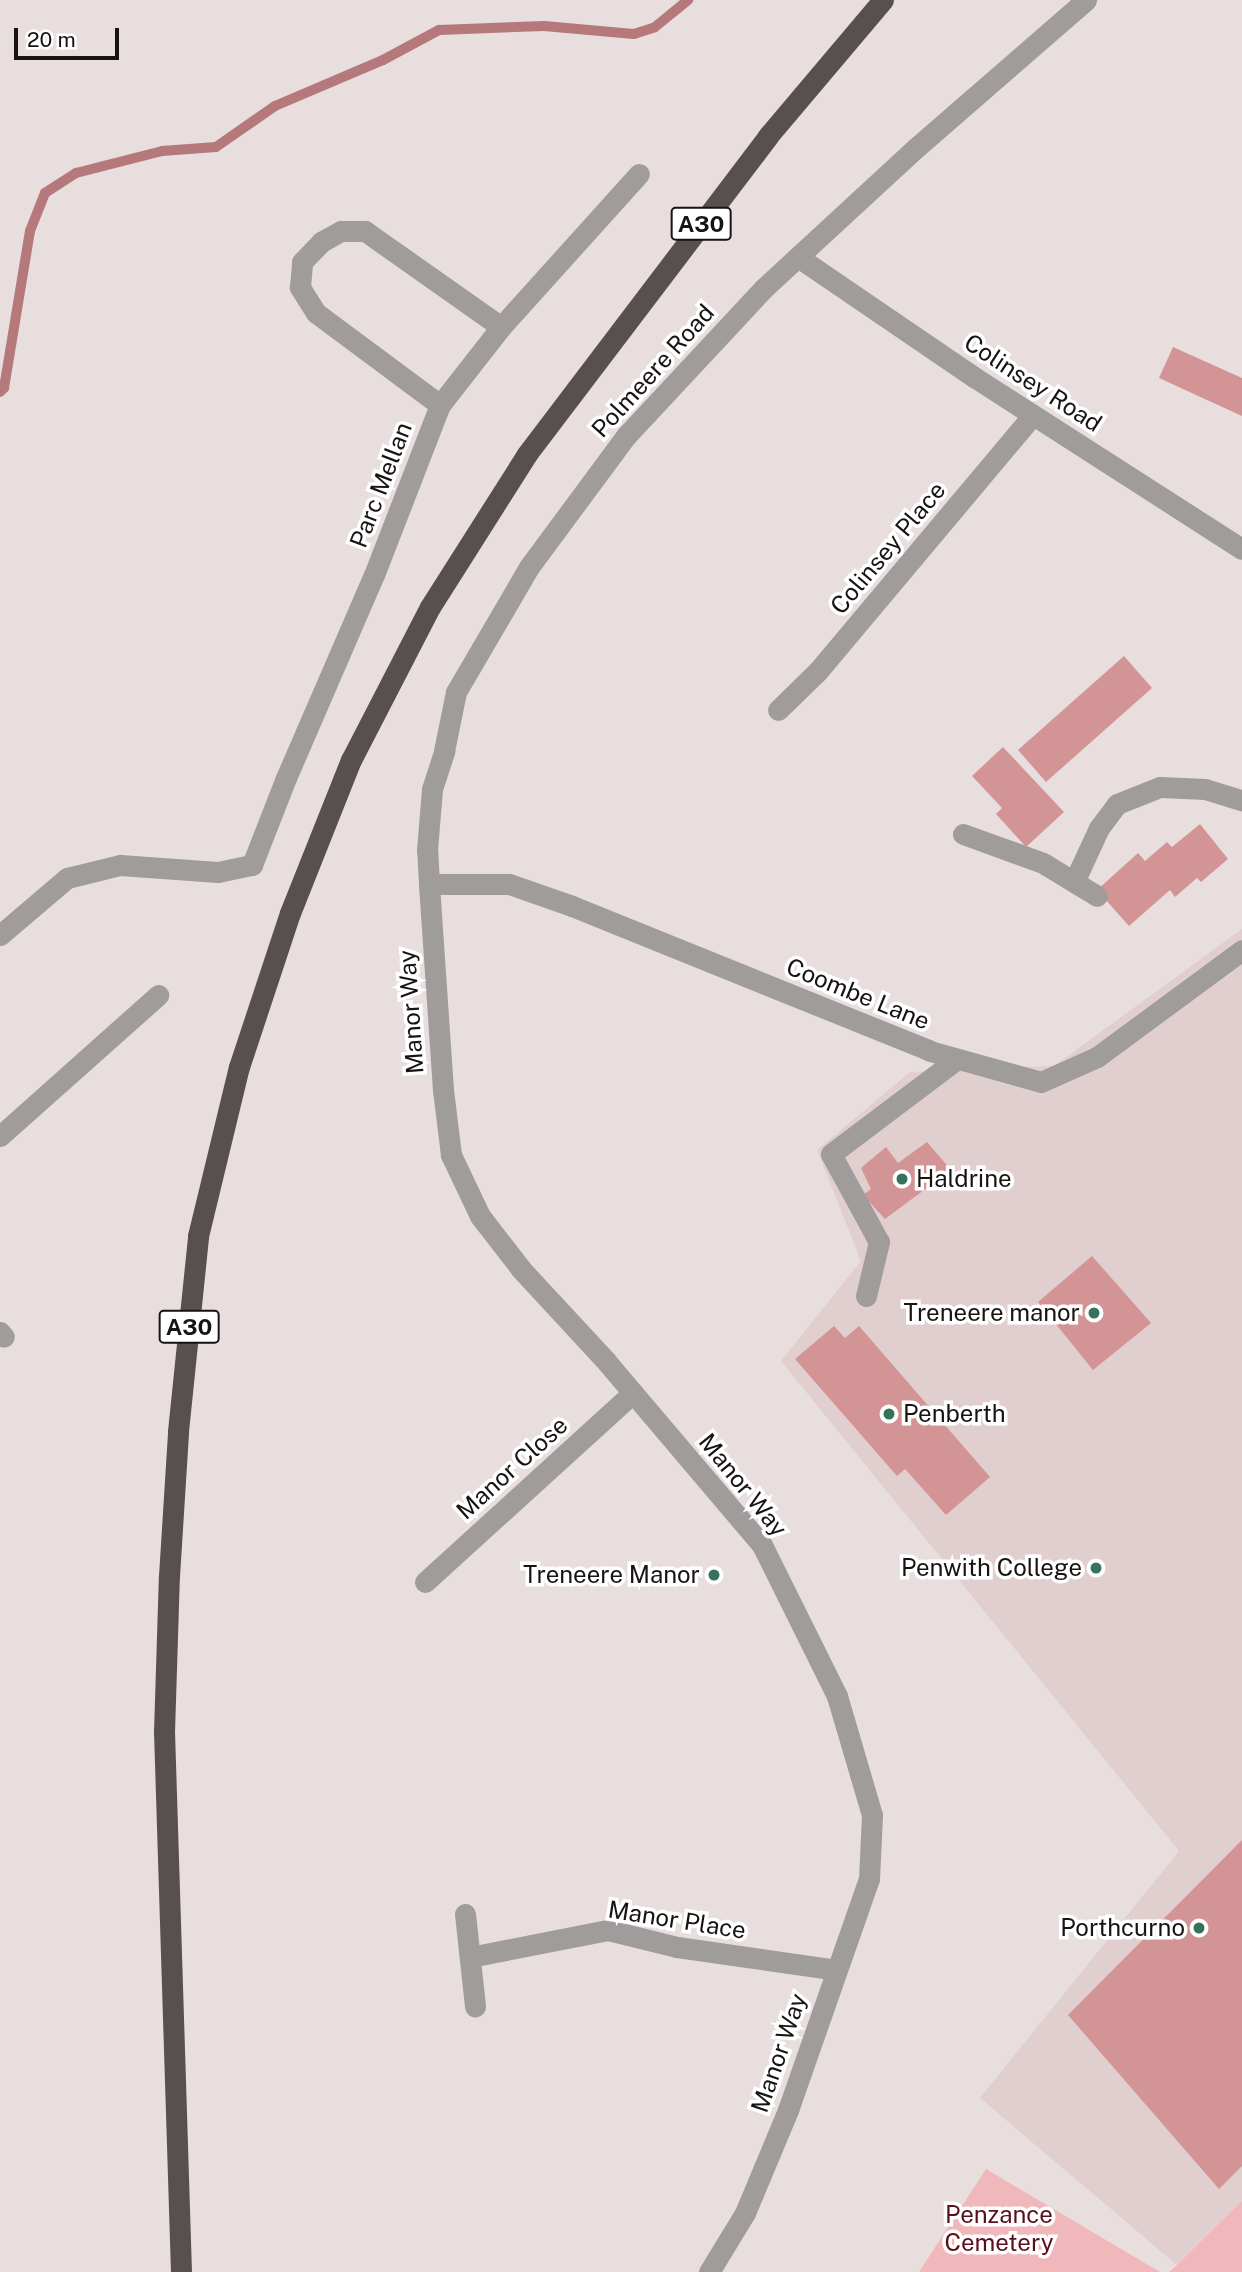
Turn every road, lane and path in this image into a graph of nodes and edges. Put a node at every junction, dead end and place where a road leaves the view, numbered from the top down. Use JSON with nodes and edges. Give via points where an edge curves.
{"nodes":[{"id":1,"x":883,"y":0,"type":"edge"},
{"id":2,"x":1086,"y":0,"type":"edge"},
{"id":3,"x":639,"y":174,"type":"dead end"},
{"id":4,"x":798,"y":257,"type":"junction"},
{"id":5,"x":501,"y":327,"type":"junction"},
{"id":6,"x":440,"y":405,"type":"junction"},
{"id":7,"x":1033,"y":415,"type":"junction"},
{"id":8,"x":1242,"y":549,"type":"edge"},
{"id":9,"x":778,"y":710,"type":"dead end"},
{"id":10,"x":1242,"y":800,"type":"edge"},
{"id":11,"x":963,"y":834,"type":"dead end"},
{"id":12,"x":1074,"y":882,"type":"junction"},
{"id":13,"x":429,"y":884,"type":"junction"},
{"id":14,"x":1097,"y":896,"type":"dead end"},
{"id":15,"x":0,"y":935,"type":"edge"},
{"id":16,"x":1242,"y":950,"type":"edge"},
{"id":17,"x":158,"y":995,"type":"dead end"},
{"id":18,"x":957,"y":1059,"type":"junction"},
{"id":19,"x":0,"y":1136,"type":"edge"},
{"id":20,"x":866,"y":1296,"type":"dead end"},
{"id":21,"x":633,"y":1393,"type":"junction"},
{"id":22,"x":425,"y":1582,"type":"dead end"},
{"id":23,"x":465,"y":1914,"type":"dead end"},
{"id":24,"x":470,"y":1957,"type":"junction"},
{"id":25,"x":836,"y":1970,"type":"junction"},
{"id":26,"x":475,"y":2006,"type":"dead end"},
{"id":27,"x":181,"y":2272,"type":"edge"},
{"id":28,"x":709,"y":2272,"type":"edge"}],
"edges":[{"from":1,"to":27,"type":"highway","number":"A30","via":[[768,136],[535,443],[430,607],[351,760],[290,913],[239,1067],[198,1236],[169,1576],[164,1732]]},
{"from":2,"to":4,"type":"street","name":"Polmeere Road"},
{"from":3,"to":5,"type":"street","name":"Parc Mellan"},
{"from":4,"to":7,"type":"street","name":"Colinsey Road"},
{"from":4,"to":13,"type":"street","name":"Polmeere Road","via":[[626,436],[516,590],[457,692],[432,789]]},
{"from":5,"to":6,"type":"street","name":"Parc Mellan"},
{"from":5,"to":6,"type":"street","via":[[365,231],[341,231],[321,242],[302,262],[300,287],[316,313]]},
{"from":6,"to":15,"type":"street","name":"Parc Mellan","via":[[252,866],[218,872],[120,865],[67,878]]},
{"from":7,"to":8,"type":"street","name":"Colinsey Road"},
{"from":7,"to":9,"type":"street","name":"Colinsey Place","via":[[818,671]]},
{"from":10,"to":12,"type":"street","via":[[1205,789],[1160,787],[1117,804],[1099,828]]},
{"from":11,"to":12,"type":"street","via":[[1043,863]]},
{"from":12,"to":14,"type":"street"},
{"from":13,"to":18,"type":"street","name":"Coombe Lane","via":[[509,884]]},
{"from":13,"to":21,"type":"street","name":"Manor Way","via":[[451,1155],[480,1216],[521,1269]]},
{"from":16,"to":18,"type":"street","name":"Coombe Lane","via":[[1097,1057],[1041,1082]]},
{"from":17,"to":19,"type":"street"},
{"from":18,"to":20,"type":"street","via":[[831,1154],[879,1242]]},
{"from":21,"to":22,"type":"street","name":"Manor Close"},
{"from":21,"to":25,"type":"street","name":"Manor Way","via":[[762,1545],[838,1696],[872,1815],[869,1879]]},
{"from":23,"to":24,"type":"street"},
{"from":24,"to":25,"type":"street","name":"Manor Place","via":[[608,1930],[677,1947]]},
{"from":24,"to":26,"type":"street"},
{"from":25,"to":28,"type":"street","name":"Manor Way","via":[[756,2187]]}]}
